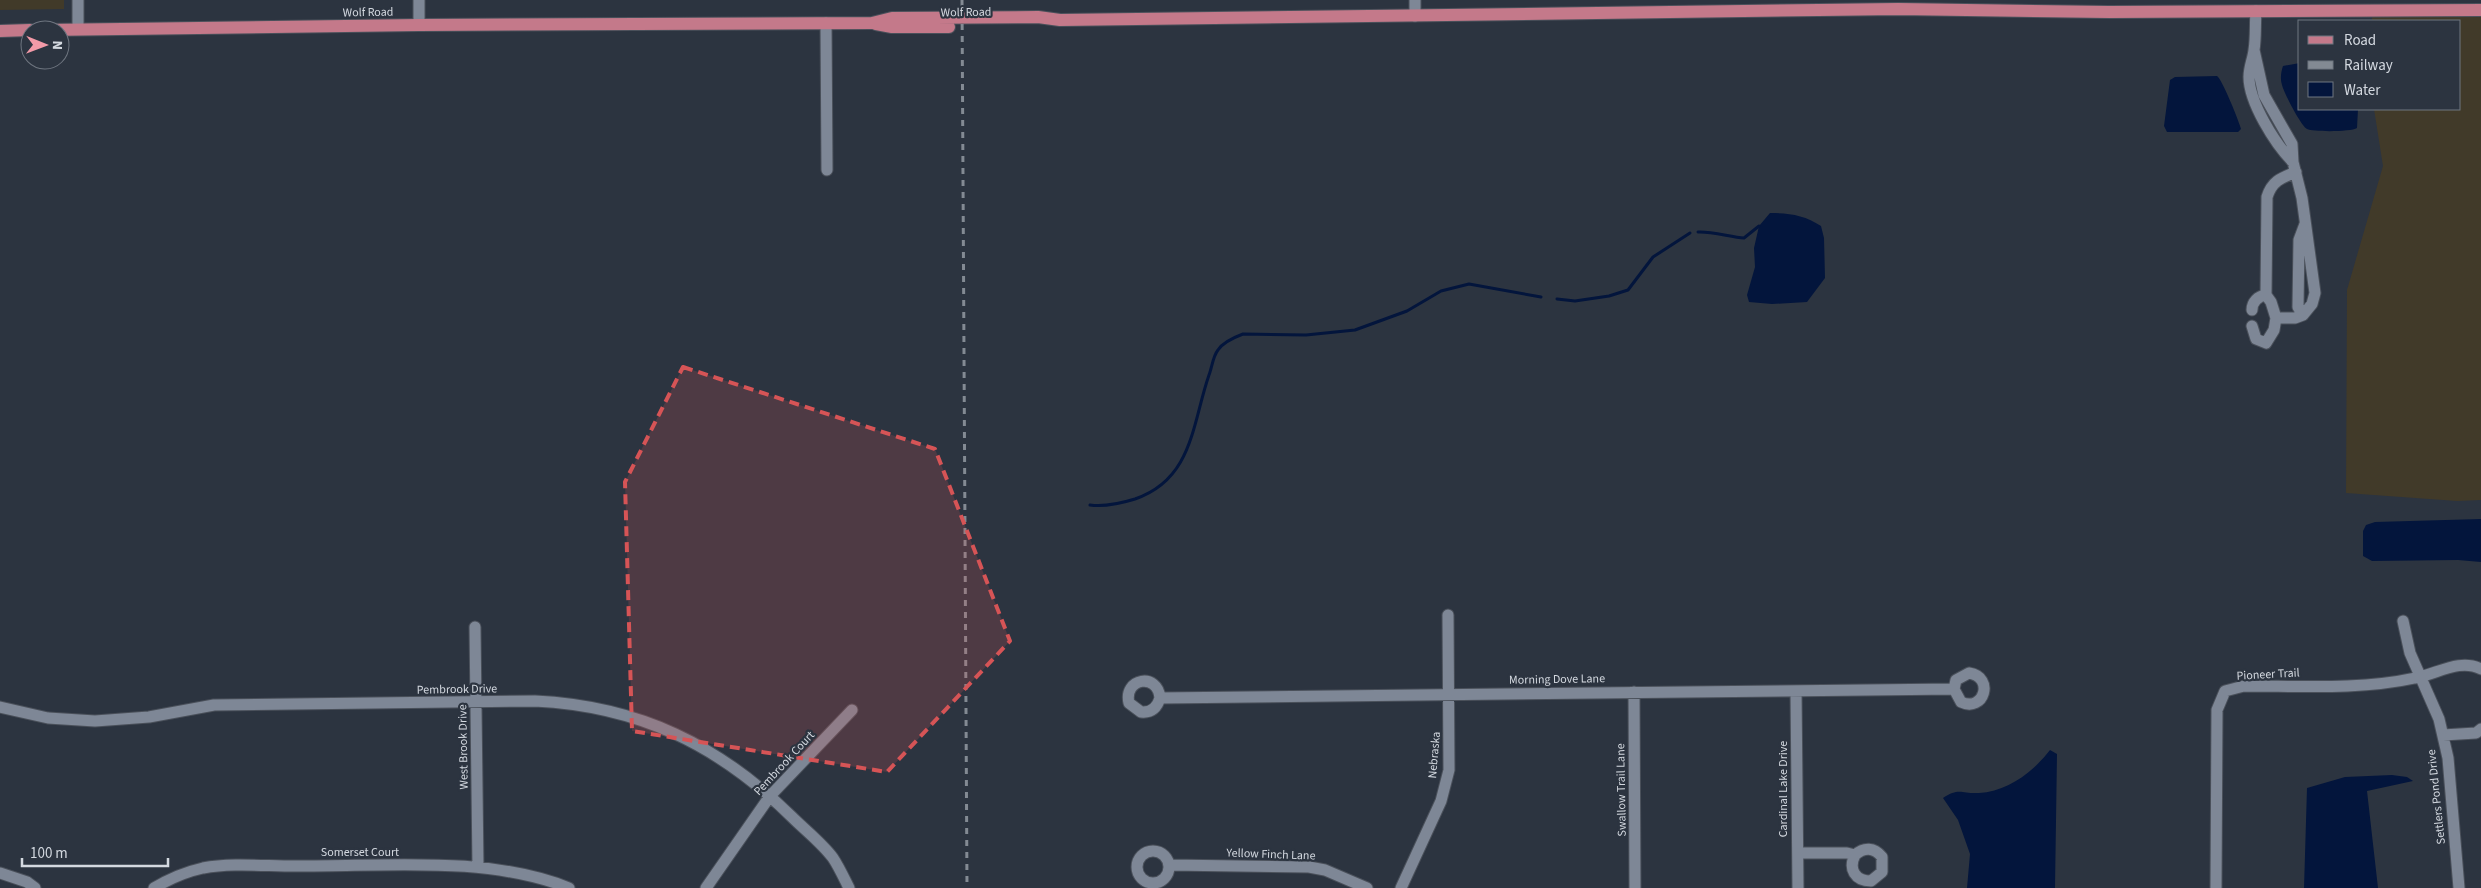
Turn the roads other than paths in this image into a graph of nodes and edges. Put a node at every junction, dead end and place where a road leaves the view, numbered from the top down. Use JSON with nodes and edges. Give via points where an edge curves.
{"nodes":[{"id":1,"x":78,"y":0,"type":"edge"},
{"id":2,"x":419,"y":0,"type":"edge"},
{"id":3,"x":1414,"y":0,"type":"edge"},
{"id":4,"x":2481,"y":10,"type":"edge"},
{"id":5,"x":2256,"y":11,"type":"junction"},
{"id":6,"x":1415,"y":16,"type":"junction"},
{"id":7,"x":826,"y":23,"type":"junction"},
{"id":8,"x":419,"y":25,"type":"junction"},
{"id":9,"x":70,"y":29,"type":"edge"},
{"id":10,"x":78,"y":29,"type":"junction"},
{"id":11,"x":20,"y":30,"type":"edge"},
{"id":12,"x":0,"y":31,"type":"edge"},
{"id":13,"x":2294,"y":167,"type":"junction"},
{"id":14,"x":827,"y":170,"type":"dead end"},
{"id":15,"x":2305,"y":224,"type":"junction"},
{"id":16,"x":2266,"y":295,"type":"junction"},
{"id":17,"x":2252,"y":310,"type":"dead end"},
{"id":18,"x":2303,"y":315,"type":"junction"},
{"id":19,"x":2276,"y":318,"type":"junction"},
{"id":20,"x":2252,"y":326,"type":"dead end"},
{"id":21,"x":1448,"y":614,"type":"dead end"},
{"id":22,"x":2403,"y":622,"type":"dead end"},
{"id":23,"x":475,"y":627,"type":"dead end"},
{"id":24,"x":2481,"y":669,"type":"edge"},
{"id":25,"x":2421,"y":677,"type":"junction"},
{"id":26,"x":1954,"y":689,"type":"dead end"},
{"id":27,"x":1796,"y":691,"type":"junction"},
{"id":28,"x":1634,"y":692,"type":"junction"},
{"id":29,"x":1449,"y":694,"type":"junction"},
{"id":30,"x":1160,"y":698,"type":"dead end"},
{"id":31,"x":476,"y":702,"type":"junction"},
{"id":32,"x":0,"y":707,"type":"edge"},
{"id":33,"x":852,"y":710,"type":"dead end"},
{"id":34,"x":2481,"y":729,"type":"edge"},
{"id":35,"x":2443,"y":735,"type":"junction"},
{"id":36,"x":770,"y":796,"type":"junction"},
{"id":37,"x":1798,"y":853,"type":"junction"},
{"id":38,"x":1855,"y":855,"type":"dead end"},
{"id":39,"x":1170,"y":865,"type":"dead end"},
{"id":40,"x":478,"y":867,"type":"junction"},
{"id":41,"x":0,"y":873,"type":"edge"},
{"id":42,"x":35,"y":888,"type":"edge"},
{"id":43,"x":154,"y":888,"type":"edge"},
{"id":44,"x":569,"y":888,"type":"edge"},
{"id":45,"x":706,"y":888,"type":"edge"},
{"id":46,"x":849,"y":888,"type":"edge"},
{"id":47,"x":1367,"y":888,"type":"edge"},
{"id":48,"x":1401,"y":888,"type":"edge"},
{"id":49,"x":1636,"y":888,"type":"edge"},
{"id":50,"x":1798,"y":888,"type":"edge"},
{"id":51,"x":2216,"y":888,"type":"edge"},
{"id":52,"x":2459,"y":888,"type":"edge"}],
"edges":[{"from":1,"to":10,"type":"street"},
{"from":2,"to":8,"type":"street"},
{"from":3,"to":6,"type":"street"},
{"from":4,"to":5,"type":"main road","name":"Wolf Road"},
{"from":5,"to":6,"type":"main road","name":"Wolf Road","via":[[1898,9]]},
{"from":5,"to":13,"type":"street","via":[[2254,50],[2264,95],[2292,144]]},
{"from":6,"to":7,"type":"main road","name":"Wolf Road","via":[[1060,20],[1037,25],[892,27],[872,23]]},
{"from":7,"to":8,"type":"main road","name":"Wolf Road"},
{"from":7,"to":14,"type":"street"},
{"from":8,"to":10,"type":"main road","name":"Wolf Road"},
{"from":9,"to":10,"type":"main road","name":"Wolf Road"},
{"from":11,"to":12,"type":"main road"},
{"from":13,"to":15,"type":"street"},
{"from":13,"to":16,"type":"street","via":[[2276,180],[2266,197]]},
{"from":15,"to":18,"type":"street","via":[[2299,240],[2298,307]]},
{"from":15,"to":18,"type":"street","via":[[2315,293],[2312,304]]},
{"from":16,"to":17,"type":"street","via":[[2257,299]]},
{"from":16,"to":19,"type":"street","via":[[2272,302]]},
{"from":18,"to":19,"type":"street"},
{"from":19,"to":20,"type":"street","via":[[2274,330],[2266,343],[2256,339]]},
{"from":21,"to":29,"type":"street","name":"Nebraska"},
{"from":22,"to":25,"type":"street","name":"Settlers Pond Drive","via":[[2410,652]]},
{"from":23,"to":31,"type":"street","name":"West Brook Drive"},
{"from":24,"to":25,"type":"street","via":[[2473,665],[2453,666]]},
{"from":25,"to":35,"type":"street","name":"Settlers Pond Drive"},
{"from":25,"to":51,"type":"street","name":"Pioneer Trail","via":[[2383,685],[2244,686],[2225,691],[2217,710]]},
{"from":26,"to":27,"type":"street","name":"Morning Dove Lane"},
{"from":27,"to":28,"type":"street","name":"Morning Dove Lane"},
{"from":27,"to":37,"type":"street","name":"Cardinal Lake Drive"},
{"from":28,"to":29,"type":"street","name":"Morning Dove Lane"},
{"from":28,"to":49,"type":"street","name":"Swallow Trail Lane"},
{"from":29,"to":30,"type":"street","name":"Morning Dove Lane"},
{"from":29,"to":48,"type":"street","name":"Nebraska","via":[[1447,778],[1441,801]]},
{"from":31,"to":32,"type":"street","name":"Pembrook Drive","via":[[214,705],[149,717],[95,721],[48,718]]},
{"from":31,"to":36,"type":"street","name":"Pembrook Drive","via":[[555,702],[627,715],[663,727],[707,749]]},
{"from":31,"to":40,"type":"street","name":"West Brook Drive"},
{"from":33,"to":36,"type":"street","name":"Pembrook Court"},
{"from":34,"to":35,"type":"street","name":"Settlers Pond Drive","via":[[2476,733]]},
{"from":35,"to":52,"type":"street","name":"Settlers Pond Drive","via":[[2448,758]]},
{"from":36,"to":45,"type":"street","name":"Pembrook Court"},
{"from":36,"to":46,"type":"street","name":"Pembrook Drive","via":[[833,857]]},
{"from":37,"to":38,"type":"street"},
{"from":37,"to":50,"type":"street","name":"Cardinal Lake Drive"},
{"from":39,"to":47,"type":"street","name":"Yellow Finch Lane","via":[[1309,866]]},
{"from":40,"to":43,"type":"street","name":"Somerset Court","via":[[214,867],[172,878]]},
{"from":40,"to":44,"type":"street","name":"Somerset Court"},
{"from":41,"to":42,"type":"street"}]}
